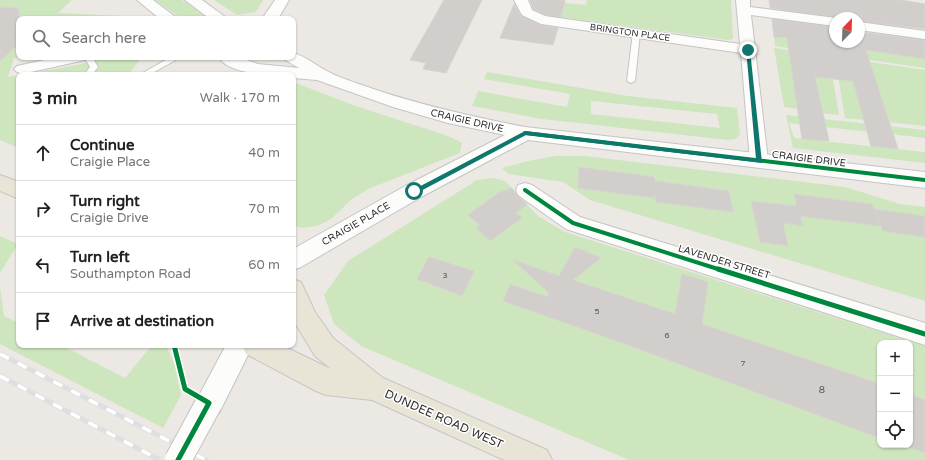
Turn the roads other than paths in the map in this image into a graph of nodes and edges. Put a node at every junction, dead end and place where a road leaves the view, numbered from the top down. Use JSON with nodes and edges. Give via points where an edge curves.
{"nodes":[{"id":1,"x":144,"y":0,"type":"edge"},
{"id":2,"x":192,"y":0,"type":"edge"},
{"id":3,"x":282,"y":0,"type":"edge"},
{"id":4,"x":521,"y":0,"type":"edge"},
{"id":5,"x":743,"y":5,"type":"edge"},
{"id":6,"x":162,"y":16,"type":"edge"},
{"id":7,"x":216,"y":16,"type":"edge"},
{"id":8,"x":272,"y":16,"type":"edge"},
{"id":9,"x":829,"y":21,"type":"edge"},
{"id":10,"x":865,"y":27,"type":"edge"},
{"id":11,"x":636,"y":34,"type":"junction"},
{"id":12,"x":925,"y":35,"type":"edge"},
{"id":13,"x":748,"y":50,"type":"junction"},
{"id":14,"x":296,"y":59,"type":"edge"},
{"id":15,"x":66,"y":60,"type":"edge"},
{"id":16,"x":90,"y":60,"type":"edge"},
{"id":17,"x":171,"y":60,"type":"edge"},
{"id":18,"x":230,"y":60,"type":"edge"},
{"id":19,"x":258,"y":67,"type":"edge"},
{"id":20,"x":22,"y":69,"type":"dead end"},
{"id":21,"x":90,"y":72,"type":"edge"},
{"id":22,"x":149,"y":72,"type":"edge"},
{"id":23,"x":290,"y":72,"type":"edge"},
{"id":24,"x":296,"y":73,"type":"edge"},
{"id":25,"x":323,"y":76,"type":"junction"},
{"id":26,"x":631,"y":81,"type":"dead end"},
{"id":27,"x":525,"y":133,"type":"junction"},
{"id":28,"x":760,"y":161,"type":"junction"},
{"id":29,"x":925,"y":180,"type":"edge"},
{"id":30,"x":0,"y":183,"type":"edge"},
{"id":31,"x":16,"y":190,"type":"edge"},
{"id":32,"x":525,"y":190,"type":"dead end"},
{"id":33,"x":296,"y":258,"type":"edge"},
{"id":34,"x":296,"y":298,"type":"edge"},
{"id":35,"x":925,"y":334,"type":"edge"},
{"id":36,"x":238,"y":348,"type":"edge"},
{"id":37,"x":261,"y":348,"type":"edge"},
{"id":38,"x":373,"y":387,"type":"junction"},
{"id":39,"x":178,"y":460,"type":"edge"},
{"id":40,"x":537,"y":460,"type":"edge"}],
"edges":[{"from":1,"to":6,"type":"street"},
{"from":2,"to":7,"type":"street"},
{"from":3,"to":8,"type":"street"},
{"from":4,"to":11,"type":"street","name":"BRINGTON PLACE","via":[[527,12],[541,20]]},
{"from":5,"to":9,"type":"street"},
{"from":5,"to":13,"type":"street"},
{"from":10,"to":12,"type":"street"},
{"from":11,"to":13,"type":"street","name":"BRINGTON PLACE"},
{"from":11,"to":26,"type":"lane"},
{"from":13,"to":28,"type":"street"},
{"from":14,"to":25,"type":"street","name":"CRAIGIE DRIVE"},
{"from":15,"to":20,"type":"street"},
{"from":16,"to":21,"type":"lane","via":[[94,67]]},
{"from":17,"to":22,"type":"lane"},
{"from":18,"to":19,"type":"street","name":"CRAIGIE DRIVE","via":[[236,64]]},
{"from":19,"to":23,"type":"street","name":"CRAIGIE DRIVE"},
{"from":24,"to":25,"type":"street","name":"CRAIGIE DRIVE"},
{"from":25,"to":27,"type":"street","name":"CRAIGIE DRIVE","via":[[397,104],[463,122]]},
{"from":27,"to":28,"type":"street","name":"CRAIGIE DRIVE"},
{"from":27,"to":33,"type":"street","name":"CRAIGIE PLACE","via":[[414,191]]},
{"from":28,"to":29,"type":"street","name":"CRAIGIE DRIVE"},
{"from":30,"to":31,"type":"main road"},
{"from":32,"to":35,"type":"street","name":"LAVENDER STREET","via":[[573,223]]},
{"from":34,"to":38,"type":"main road","name":"DUNDEE ROAD WEST","via":[[305,319],[324,347]]},
{"from":36,"to":39,"type":"street","bridge":true},
{"from":37,"to":38,"type":"main road","name":"DUNDEE ROAD WEST","via":[[326,382]]},
{"from":38,"to":40,"type":"main road","name":"DUNDEE ROAD WEST"}]}
